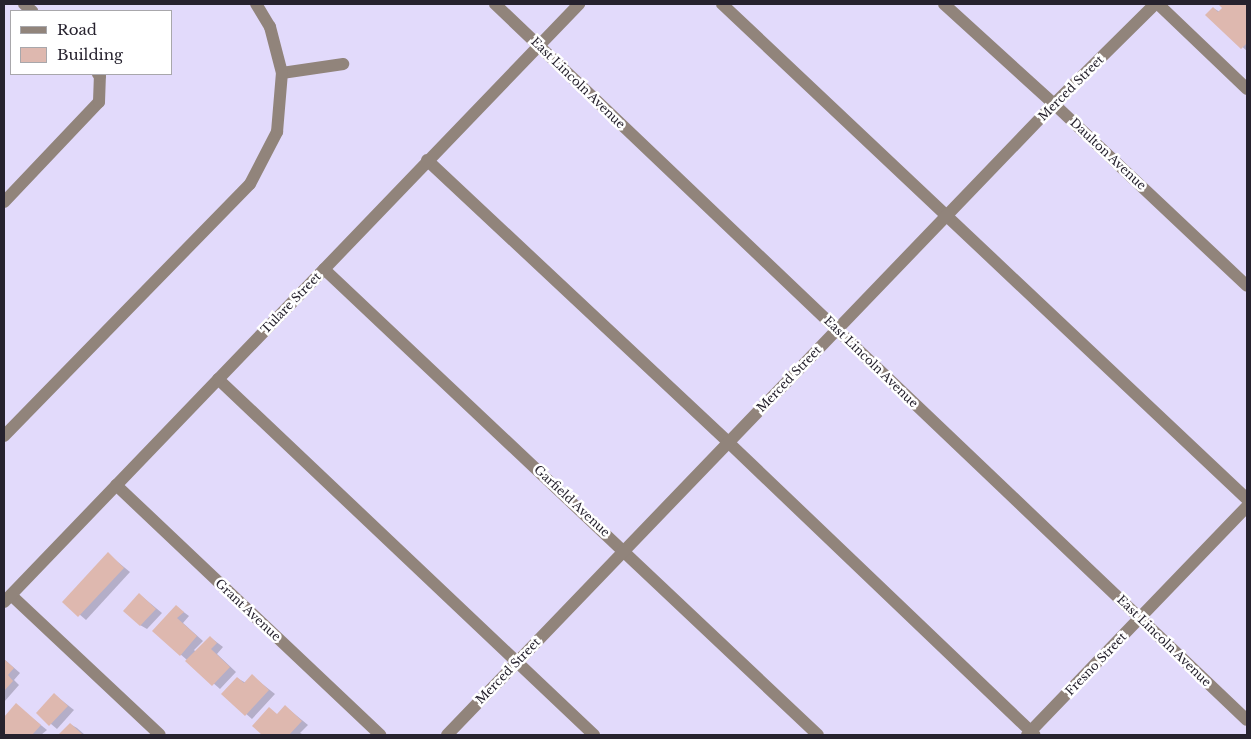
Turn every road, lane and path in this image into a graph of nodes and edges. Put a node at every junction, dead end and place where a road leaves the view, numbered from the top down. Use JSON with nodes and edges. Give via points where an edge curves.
{"nodes":[{"id":1,"x":256,"y":4,"type":"edge"},
{"id":2,"x":495,"y":4,"type":"edge"},
{"id":3,"x":579,"y":4,"type":"edge"},
{"id":4,"x":722,"y":4,"type":"edge"},
{"id":5,"x":944,"y":4,"type":"edge"},
{"id":6,"x":1157,"y":4,"type":"edge"},
{"id":7,"x":538,"y":45,"type":"junction"},
{"id":8,"x":343,"y":64,"type":"dead end"},
{"id":9,"x":282,"y":73,"type":"junction"},
{"id":10,"x":99,"y":75,"type":"edge"},
{"id":11,"x":1247,"y":89,"type":"edge"},
{"id":12,"x":1054,"y":104,"type":"junction"},
{"id":13,"x":427,"y":160,"type":"junction"},
{"id":14,"x":4,"y":202,"type":"edge"},
{"id":15,"x":947,"y":215,"type":"junction"},
{"id":16,"x":324,"y":269,"type":"junction"},
{"id":17,"x":1247,"y":286,"type":"edge"},
{"id":18,"x":837,"y":329,"type":"junction"},
{"id":19,"x":218,"y":379,"type":"junction"},
{"id":20,"x":4,"y":436,"type":"edge"},
{"id":21,"x":728,"y":442,"type":"junction"},
{"id":22,"x":116,"y":485,"type":"junction"},
{"id":23,"x":1247,"y":499,"type":"edge"},
{"id":24,"x":1247,"y":506,"type":"edge"},
{"id":25,"x":624,"y":550,"type":"junction"},
{"id":26,"x":7,"y":599,"type":"edge"},
{"id":27,"x":1140,"y":618,"type":"junction"},
{"id":28,"x":517,"y":662,"type":"junction"},
{"id":29,"x":1247,"y":720,"type":"edge"},
{"id":30,"x":1031,"y":734,"type":"edge"},
{"id":31,"x":160,"y":735,"type":"edge"},
{"id":32,"x":380,"y":735,"type":"edge"},
{"id":33,"x":446,"y":735,"type":"edge"},
{"id":34,"x":594,"y":735,"type":"edge"},
{"id":35,"x":818,"y":735,"type":"edge"}],
"edges":[{"from":1,"to":9,"type":"street","via":[[270,26]]},
{"from":2,"to":7,"type":"street","name":"East Lincoln Avenue"},
{"from":3,"to":7,"type":"street","name":"Tulare Street"},
{"from":4,"to":15,"type":"street"},
{"from":5,"to":12,"type":"street","name":"Daulton Avenue"},
{"from":6,"to":11,"type":"street"},
{"from":6,"to":12,"type":"street","name":"Merced Street"},
{"from":7,"to":13,"type":"street","name":"Tulare Street"},
{"from":7,"to":18,"type":"street","name":"East Lincoln Avenue"},
{"from":8,"to":9,"type":"street"},
{"from":9,"to":20,"type":"street","via":[[276,132],[250,184]]},
{"from":10,"to":14,"type":"street","via":[[99,102]]},
{"from":12,"to":15,"type":"street","name":"Merced Street"},
{"from":12,"to":17,"type":"street","name":"Daulton Avenue"},
{"from":13,"to":16,"type":"street","name":"Tulare Street"},
{"from":13,"to":21,"type":"street"},
{"from":15,"to":18,"type":"street","name":"Merced Street"},
{"from":15,"to":23,"type":"street"},
{"from":16,"to":19,"type":"street","name":"Tulare Street"},
{"from":16,"to":25,"type":"street","name":"Garfield Avenue"},
{"from":18,"to":21,"type":"street","name":"Merced Street"},
{"from":18,"to":27,"type":"street","name":"East Lincoln Avenue"},
{"from":19,"to":22,"type":"street","name":"Tulare Street"},
{"from":19,"to":28,"type":"street"},
{"from":21,"to":25,"type":"street","name":"Merced Street"},
{"from":21,"to":30,"type":"street"},
{"from":22,"to":26,"type":"street","name":"Tulare Street"},
{"from":22,"to":32,"type":"street","name":"Grant Avenue"},
{"from":24,"to":27,"type":"street","name":"Fresno Street"},
{"from":25,"to":28,"type":"street","name":"Merced Street"},
{"from":25,"to":35,"type":"street","name":"Garfield Avenue"},
{"from":26,"to":31,"type":"street"},
{"from":27,"to":29,"type":"street","name":"East Lincoln Avenue"},
{"from":27,"to":30,"type":"street","name":"Fresno Street"},
{"from":28,"to":33,"type":"street","name":"Merced Street"},
{"from":28,"to":34,"type":"street"}]}
